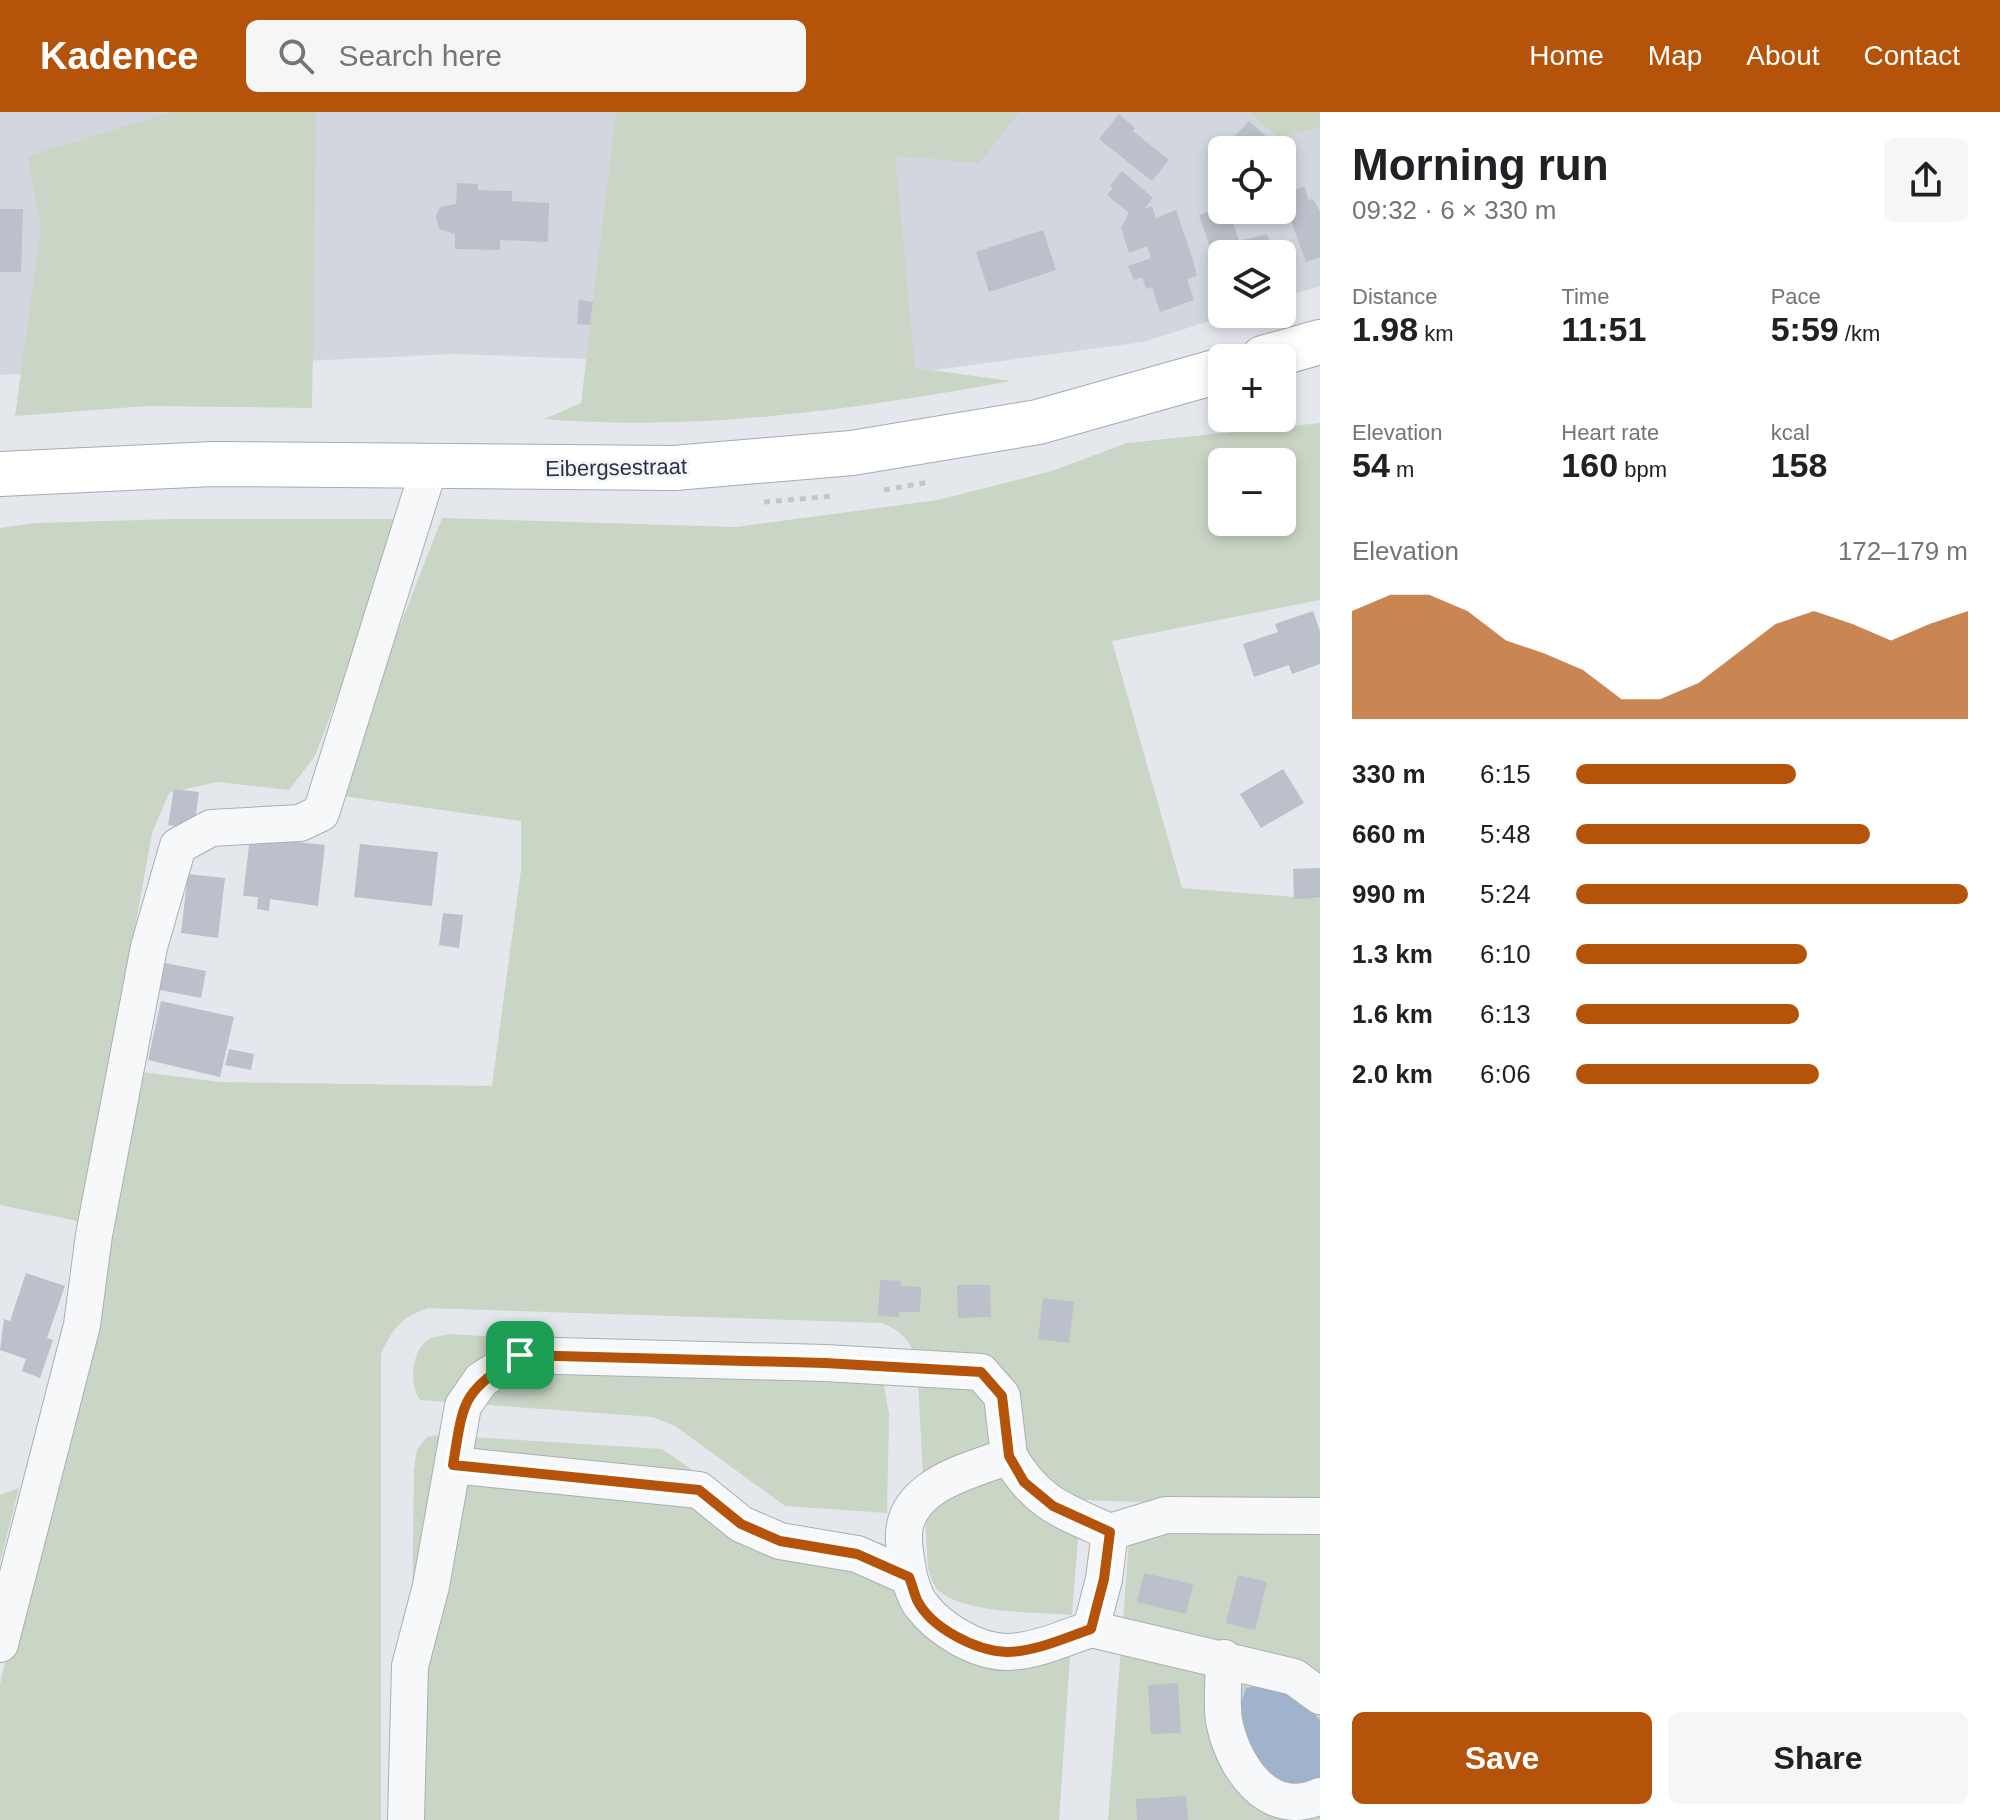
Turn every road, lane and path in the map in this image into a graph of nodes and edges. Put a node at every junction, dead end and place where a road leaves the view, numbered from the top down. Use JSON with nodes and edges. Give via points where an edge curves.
{"nodes":[{"id":1,"x":1320,"y":342,"type":"edge"},
{"id":2,"x":1296,"y":349,"type":"edge"},
{"id":3,"x":1208,"y":374,"type":"edge"},
{"id":4,"x":429,"y":468,"type":"junction"},
{"id":5,"x":0,"y":474,"type":"edge"},
{"id":6,"x":1009,"y":1456,"type":"junction"},
{"id":7,"x":453,"y":1465,"type":"junction"},
{"id":8,"x":1320,"y":1516,"type":"edge"},
{"id":9,"x":1110,"y":1532,"type":"junction"},
{"id":10,"x":909,"y":1577,"type":"junction"},
{"id":11,"x":1091,"y":1629,"type":"junction"},
{"id":12,"x":0,"y":1644,"type":"edge"},
{"id":13,"x":1224,"y":1658,"type":"junction"},
{"id":14,"x":1320,"y":1696,"type":"edge"},
{"id":15,"x":1320,"y":1796,"type":"edge"},
{"id":16,"x":406,"y":1820,"type":"edge"}],
"edges":[{"from":1,"to":2,"type":"main road"},
{"from":3,"to":4,"type":"main road","name":"Eibergsestraat","via":[[1038,422],[852,453],[674,468]]},
{"from":4,"to":5,"type":"main road","name":"Eibergsestraat","via":[[213,464]]},
{"from":4,"to":12,"type":"street","via":[[321,813],[300,823],[211,828],[178,846],[149,947],[82,1325]]},
{"from":6,"to":7,"type":"street","via":[[1002,1396],[981,1372],[520,1355],[481,1380],[463,1406]]},
{"from":6,"to":9,"type":"street","via":[[1024,1482],[1053,1506]]},
{"from":6,"to":10,"type":"street","via":[[941,1482],[911,1508],[904,1532]]},
{"from":7,"to":10,"type":"street","via":[[699,1490],[741,1524],[780,1541],[857,1554]]},
{"from":7,"to":16,"type":"street","via":[[410,1666]]},
{"from":8,"to":9,"type":"street","via":[[1166,1515]]},
{"from":9,"to":11,"type":"street"},
{"from":10,"to":11,"type":"street","via":[[918,1603],[937,1623],[972,1644],[1007,1652]]},
{"from":11,"to":13,"type":"street"},
{"from":13,"to":14,"type":"street","via":[[1294,1677]]},
{"from":13,"to":15,"type":"street","via":[[1224,1720],[1243,1772],[1268,1795],[1291,1804]]}]}
